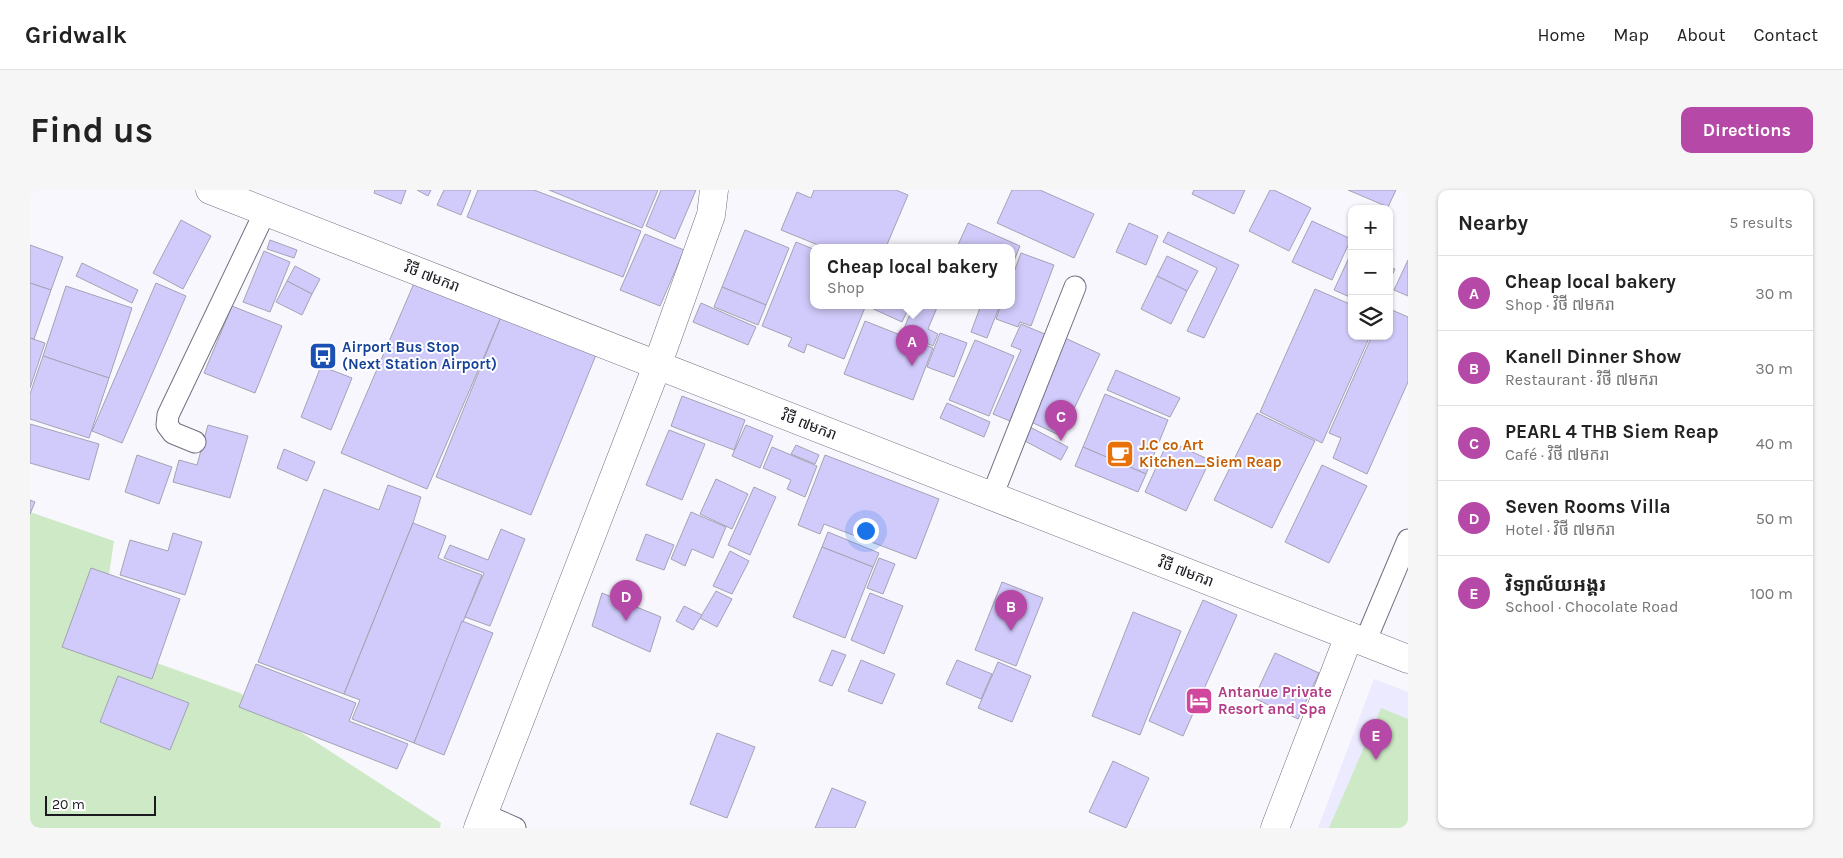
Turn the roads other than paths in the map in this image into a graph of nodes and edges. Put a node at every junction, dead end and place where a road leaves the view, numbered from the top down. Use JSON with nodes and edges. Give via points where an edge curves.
{"nodes":[{"id":1,"x":210,"y":190,"type":"edge"},
{"id":2,"x":714,"y":190,"type":"edge"},
{"id":3,"x":265,"y":212,"type":"junction"},
{"id":4,"x":1075,"y":287,"type":"dead end"},
{"id":5,"x":657,"y":366,"type":"junction"},
{"id":6,"x":195,"y":442,"type":"dead end"},
{"id":7,"x":992,"y":496,"type":"junction"},
{"id":8,"x":1408,"y":540,"type":"edge"},
{"id":9,"x":1357,"y":639,"type":"junction"},
{"id":10,"x":1408,"y":659,"type":"edge"},
{"id":11,"x":481,"y":821,"type":"edge"},
{"id":12,"x":515,"y":828,"type":"edge"},
{"id":13,"x":1275,"y":828,"type":"edge"}],
"edges":[{"from":1,"to":3,"type":"main road","name":"វិថី ៧មករា"},
{"from":2,"to":5,"type":"main road","via":[[711,215]]},
{"from":3,"to":5,"type":"main road","name":"វិថី ៧មករា"},
{"from":3,"to":6,"type":"lane","via":[[168,415],[167,425],[173,433]]},
{"from":4,"to":7,"type":"lane"},
{"from":5,"to":7,"type":"main road","name":"វិថី ៧មករា"},
{"from":5,"to":11,"type":"main road"},
{"from":7,"to":9,"type":"main road","name":"វិថី ៧មករា"},
{"from":8,"to":9,"type":"lane"},
{"from":9,"to":10,"type":"main road","name":"វិថី ៧មករា"},
{"from":9,"to":13,"type":"main road"},
{"from":11,"to":12,"type":"lane"}]}
